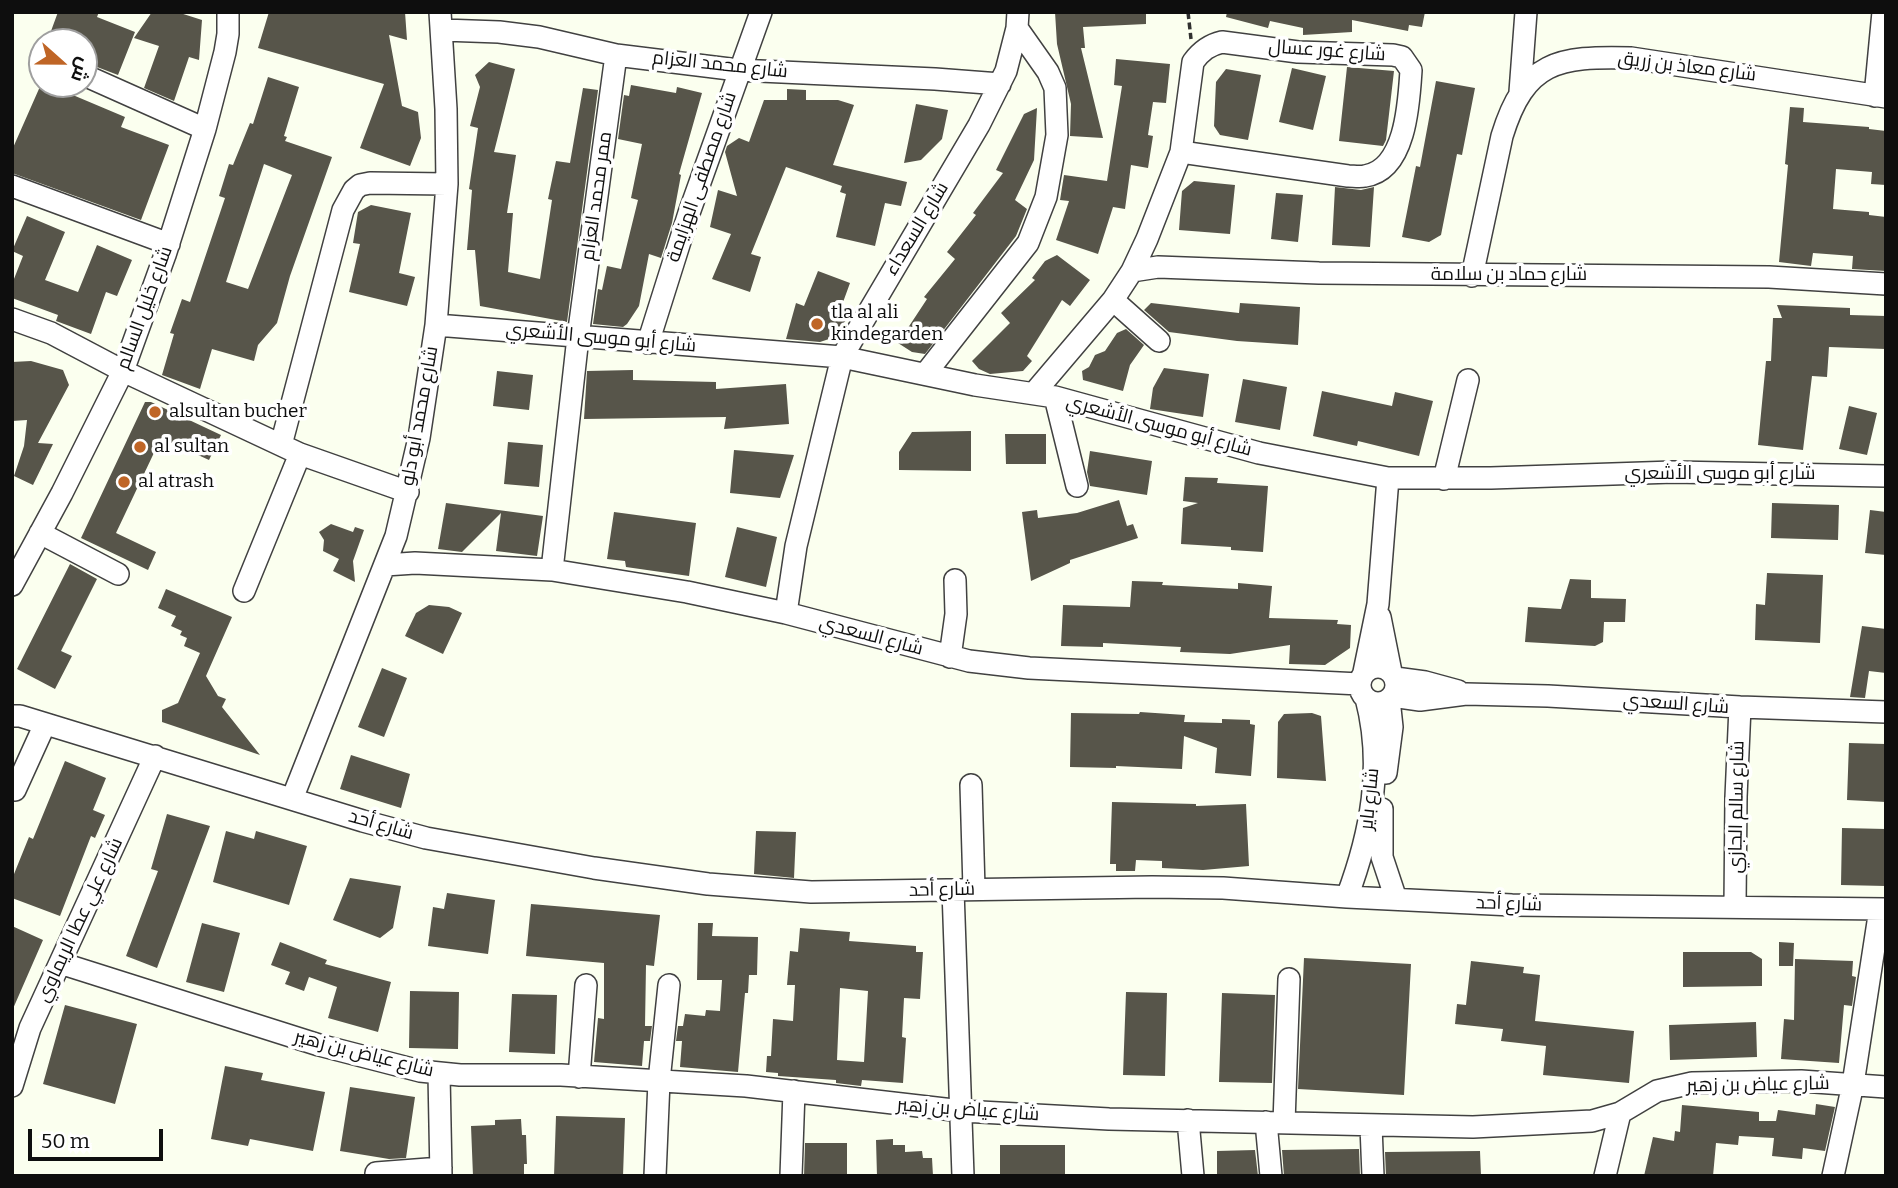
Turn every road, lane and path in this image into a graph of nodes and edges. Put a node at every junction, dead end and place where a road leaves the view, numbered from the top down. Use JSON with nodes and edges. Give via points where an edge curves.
{"nodes":[{"id":1,"x":228,"y":12,"type":"edge"},
{"id":2,"x":761,"y":12,"type":"edge"},
{"id":3,"x":1526,"y":12,"type":"edge"},
{"id":4,"x":1883,"y":12,"type":"edge"},
{"id":5,"x":1018,"y":20,"type":"edge"},
{"id":6,"x":441,"y":21,"type":"edge"},
{"id":7,"x":616,"y":55,"type":"junction"},
{"id":8,"x":738,"y":71,"type":"junction"},
{"id":9,"x":98,"y":81,"type":"edge"},
{"id":10,"x":1000,"y":84,"type":"junction"},
{"id":11,"x":1520,"y":92,"type":"junction"},
{"id":12,"x":1881,"y":97,"type":"edge"},
{"id":13,"x":205,"y":129,"type":"junction"},
{"id":14,"x":1181,"y":152,"type":"junction"},
{"id":15,"x":447,"y":184,"type":"junction"},
{"id":16,"x":12,"y":186,"type":"edge"},
{"id":17,"x":169,"y":244,"type":"junction"},
{"id":18,"x":1132,"y":271,"type":"junction"},
{"id":19,"x":1472,"y":276,"type":"junction"},
{"id":20,"x":1886,"y":284,"type":"edge"},
{"id":21,"x":1113,"y":300,"type":"junction"},
{"id":22,"x":12,"y":319,"type":"edge"},
{"id":23,"x":436,"y":325,"type":"junction"},
{"id":24,"x":578,"y":337,"type":"junction"},
{"id":25,"x":1159,"y":341,"type":"dead end"},
{"id":26,"x":648,"y":343,"type":"junction"},
{"id":27,"x":842,"y":357,"type":"junction"},
{"id":28,"x":123,"y":371,"type":"junction"},
{"id":29,"x":926,"y":373,"type":"junction"},
{"id":30,"x":1468,"y":380,"type":"dead end"},
{"id":31,"x":1045,"y":395,"type":"junction"},
{"id":32,"x":290,"y":450,"type":"junction"},
{"id":33,"x":1886,"y":477,"type":"edge"},
{"id":34,"x":1388,"y":478,"type":"junction"},
{"id":35,"x":1444,"y":478,"type":"junction"},
{"id":36,"x":1077,"y":486,"type":"dead end"},
{"id":37,"x":408,"y":492,"type":"junction"},
{"id":38,"x":40,"y":533,"type":"junction"},
{"id":39,"x":385,"y":565,"type":"junction"},
{"id":40,"x":552,"y":570,"type":"junction"},
{"id":41,"x":118,"y":573,"type":"dead end"},
{"id":42,"x":956,"y":580,"type":"dead end"},
{"id":43,"x":12,"y":585,"type":"edge"},
{"id":44,"x":244,"y":591,"type":"dead end"},
{"id":45,"x":1378,"y":604,"type":"junction"},
{"id":46,"x":786,"y":613,"type":"junction"},
{"id":47,"x":950,"y":657,"type":"junction"},
{"id":48,"x":1363,"y":685,"type":"junction"},
{"id":49,"x":1392,"y":686,"type":"junction"},
{"id":50,"x":1740,"y":708,"type":"junction"},
{"id":51,"x":1886,"y":712,"type":"edge"},
{"id":52,"x":15,"y":713,"type":"edge"},
{"id":53,"x":45,"y":724,"type":"junction"},
{"id":54,"x":155,"y":756,"type":"junction"},
{"id":55,"x":971,"y":785,"type":"dead end"},
{"id":56,"x":15,"y":790,"type":"dead end"},
{"id":57,"x":292,"y":799,"type":"junction"},
{"id":58,"x":964,"y":889,"type":"junction"},
{"id":59,"x":1347,"y":897,"type":"junction"},
{"id":60,"x":1396,"y":899,"type":"junction"},
{"id":61,"x":1735,"y":906,"type":"junction"},
{"id":62,"x":1883,"y":909,"type":"edge"},
{"id":63,"x":60,"y":963,"type":"junction"},
{"id":64,"x":1289,"y":979,"type":"dead end"},
{"id":65,"x":586,"y":985,"type":"dead end"},
{"id":66,"x":669,"y":985,"type":"dead end"},
{"id":67,"x":439,"y":1074,"type":"junction"},
{"id":68,"x":579,"y":1077,"type":"junction"},
{"id":69,"x":13,"y":1078,"type":"edge"},
{"id":70,"x":659,"y":1081,"type":"junction"},
{"id":71,"x":1853,"y":1084,"type":"junction"},
{"id":72,"x":12,"y":1086,"type":"edge"},
{"id":73,"x":1886,"y":1087,"type":"edge"},
{"id":74,"x":794,"y":1091,"type":"junction"},
{"id":75,"x":962,"y":1111,"type":"junction"},
{"id":76,"x":1620,"y":1113,"type":"junction"},
{"id":77,"x":1188,"y":1120,"type":"junction"},
{"id":78,"x":1275,"y":1122,"type":"junction"},
{"id":79,"x":1371,"y":1126,"type":"junction"},
{"id":80,"x":441,"y":1172,"type":"edge"},
{"id":81,"x":376,"y":1173,"type":"dead end"},
{"id":82,"x":655,"y":1176,"type":"edge"},
{"id":83,"x":791,"y":1176,"type":"edge"},
{"id":84,"x":963,"y":1176,"type":"edge"},
{"id":85,"x":1193,"y":1176,"type":"edge"},
{"id":86,"x":1271,"y":1176,"type":"edge"},
{"id":87,"x":1373,"y":1176,"type":"edge"},
{"id":88,"x":1605,"y":1176,"type":"edge"},
{"id":89,"x":1833,"y":1176,"type":"edge"}],
"edges":[{"from":1,"to":13,"type":"street","name":"شارع خليل السالم","via":[[226,52]]},
{"from":2,"to":8,"type":"street","name":"شارع مصطفى الهزايمة"},
{"from":3,"to":11,"type":"street"},
{"from":4,"to":12,"type":"street"},
{"from":5,"to":10,"type":"street","name":"شارع السعداء"},
{"from":5,"to":29,"type":"street","via":[[1055,89],[1057,135],[1046,197],[1021,253]]},
{"from":6,"to":7,"type":"street","name":"شارع محمد العزام"},
{"from":6,"to":15,"type":"street","name":"شارع محمد أبو دلو"},
{"from":7,"to":8,"type":"street","name":"شارع محمد العزام"},
{"from":7,"to":24,"type":"street","name":"ممر محمد العزام"},
{"from":8,"to":10,"type":"street","name":"شارع محمد العزام"},
{"from":8,"to":26,"type":"street","name":"شارع مصطفى الهزايمة"},
{"from":9,"to":13,"type":"street"},
{"from":10,"to":27,"type":"street","name":"شارع السعداء"},
{"from":11,"to":12,"type":"street","name":"شارع معاذ بن زريق","via":[[1529,80],[1555,65],[1602,57]]},
{"from":11,"to":19,"type":"street","name":"شارع معاذ بن زريق","via":[[1502,136]]},
{"from":13,"to":17,"type":"street","name":"شارع خليل السالم"},
{"from":14,"to":14,"type":"street","name":"شارع غور عسال","via":[[1367,176],[1395,154],[1411,70],[1402,57],[1393,55],[1212,44],[1193,62]]},
{"from":14,"to":18,"type":"street","name":"شارع غور عسال"},
{"from":15,"to":23,"type":"street","name":"شارع محمد أبو دلو"},
{"from":15,"to":32,"type":"street","via":[[370,183],[360,185],[349,198],[331,250]]},
{"from":16,"to":17,"type":"street"},
{"from":17,"to":28,"type":"street","name":"شارع خليل السالم"},
{"from":18,"to":19,"type":"street","name":"شارع حماد بن سلامة","via":[[1158,267]]},
{"from":18,"to":21,"type":"street","name":"شارع غور عسال"},
{"from":19,"to":20,"type":"street","name":"شارع حماد بن سلامة","via":[[1769,276]]},
{"from":21,"to":25,"type":"street"},
{"from":21,"to":31,"type":"street","name":"شارع غور عسال","via":[[1088,327]]},
{"from":22,"to":28,"type":"street","via":[[51,333]]},
{"from":23,"to":24,"type":"street","name":"شارع أبو موسى الأشعري"},
{"from":23,"to":37,"type":"street","name":"شارع محمد أبو دلو"},
{"from":24,"to":26,"type":"street","name":"شارع أبو موسى الأشعري"},
{"from":24,"to":40,"type":"street","name":"ممر محمد العزام"},
{"from":26,"to":27,"type":"street","name":"شارع أبو موسى الأشعري"},
{"from":27,"to":29,"type":"street","name":"شارع أبو موسى الأشعري"},
{"from":27,"to":46,"type":"street","name":"شارع السعداء","via":[[796,547]]},
{"from":28,"to":32,"type":"street"},
{"from":28,"to":38,"type":"street","name":"شارع خليل السالم"},
{"from":29,"to":31,"type":"street","name":"شارع أبو موسى الأشعري"},
{"from":30,"to":35,"type":"street"},
{"from":31,"to":34,"type":"street","name":"شارع أبو موسى الأشعري","via":[[1259,453]]},
{"from":31,"to":36,"type":"street"},
{"from":32,"to":37,"type":"street"},
{"from":32,"to":44,"type":"street"},
{"from":33,"to":35,"type":"street","name":"شارع أبو موسى الأشعري","via":[[1673,472]]},
{"from":34,"to":35,"type":"street","name":"شارع أبو موسى الأشعري"},
{"from":34,"to":45,"type":"street","name":"شارع باير"},
{"from":37,"to":39,"type":"street","name":"شارع محمد أبو دلو"},
{"from":38,"to":41,"type":"street"},
{"from":38,"to":43,"type":"street","name":"شارع خليل السالم"},
{"from":39,"to":40,"type":"street","name":"شارع السعدي"},
{"from":39,"to":57,"type":"street","name":"شارع محمد أبو دلو"},
{"from":40,"to":46,"type":"street","name":"شارع السعدي"},
{"from":42,"to":47,"type":"street"},
{"from":45,"to":48,"type":"street","name":"شارع باير"},
{"from":45,"to":49,"type":"street","name":"شارع باير"},
{"from":46,"to":47,"type":"street","name":"شارع السعدي"},
{"from":47,"to":48,"type":"street","name":"شارع السعدي","via":[[1029,668]]},
{"from":48,"to":49,"type":"street","via":[[1375,703]]},
{"from":48,"to":49,"type":"street","via":[[1378,666]]},
{"from":48,"to":59,"type":"street","name":"شارع باير","via":[[1374,733],[1374,782],[1364,847]]},
{"from":49,"to":50,"type":"street","name":"شارع السعدي","via":[[1425,682],[1466,694]]},
{"from":49,"to":60,"type":"street","name":"شارع باير","via":[[1381,847]]},
{"from":50,"to":51,"type":"street","name":"شارع السعدي"},
{"from":50,"to":61,"type":"street","name":"شارع سالم الجازي"},
{"from":52,"to":53,"type":"street","name":"شارع أحد"},
{"from":53,"to":54,"type":"street","name":"شارع أحد"},
{"from":53,"to":56,"type":"street"},
{"from":54,"to":57,"type":"street","name":"شارع أحد"},
{"from":54,"to":63,"type":"street","name":"شارع علي عطا الريماوي"},
{"from":55,"to":58,"type":"street"},
{"from":57,"to":58,"type":"street","name":"شارع أحد","via":[[426,838],[708,884],[811,892]]},
{"from":58,"to":59,"type":"street","name":"شارع أحد","via":[[1223,888]]},
{"from":58,"to":75,"type":"street"},
{"from":59,"to":60,"type":"street","name":"شارع أحد"},
{"from":60,"to":61,"type":"street","name":"شارع أحد","via":[[1512,905]]},
{"from":61,"to":62,"type":"street","name":"شارع أحد"},
{"from":62,"to":71,"type":"street"},
{"from":63,"to":67,"type":"street","name":"شارع عياض بن زهير","via":[[319,1045]]},
{"from":63,"to":69,"type":"street","name":"شارع علي عطا الريماوي"},
{"from":64,"to":78,"type":"street"},
{"from":65,"to":68,"type":"street"},
{"from":66,"to":70,"type":"street"},
{"from":67,"to":68,"type":"street","name":"شارع عياض بن زهير"},
{"from":67,"to":80,"type":"street"},
{"from":68,"to":70,"type":"street","name":"شارع عياض بن زهير"},
{"from":69,"to":72,"type":"street","name":"شارع علي عطا الريماوي"},
{"from":70,"to":74,"type":"street","name":"شارع عياض بن زهير"},
{"from":70,"to":82,"type":"street"},
{"from":71,"to":73,"type":"street","name":"شارع عياض بن زهير"},
{"from":71,"to":76,"type":"street","name":"شارع عياض بن زهير","via":[[1692,1083],[1657,1091]]},
{"from":71,"to":89,"type":"street"},
{"from":74,"to":75,"type":"street","name":"شارع عياض بن زهير"},
{"from":74,"to":83,"type":"street"},
{"from":75,"to":77,"type":"street","name":"شارع عياض بن زهير"},
{"from":75,"to":84,"type":"street"},
{"from":76,"to":79,"type":"street","name":"شارع عياض بن زهير","via":[[1579,1123]]},
{"from":76,"to":88,"type":"street"},
{"from":77,"to":78,"type":"street","name":"شارع عياض بن زهير"},
{"from":77,"to":85,"type":"street"},
{"from":78,"to":79,"type":"street","name":"شارع عياض بن زهير"},
{"from":78,"to":86,"type":"street"},
{"from":79,"to":87,"type":"street"},
{"from":80,"to":81,"type":"street"}]}
